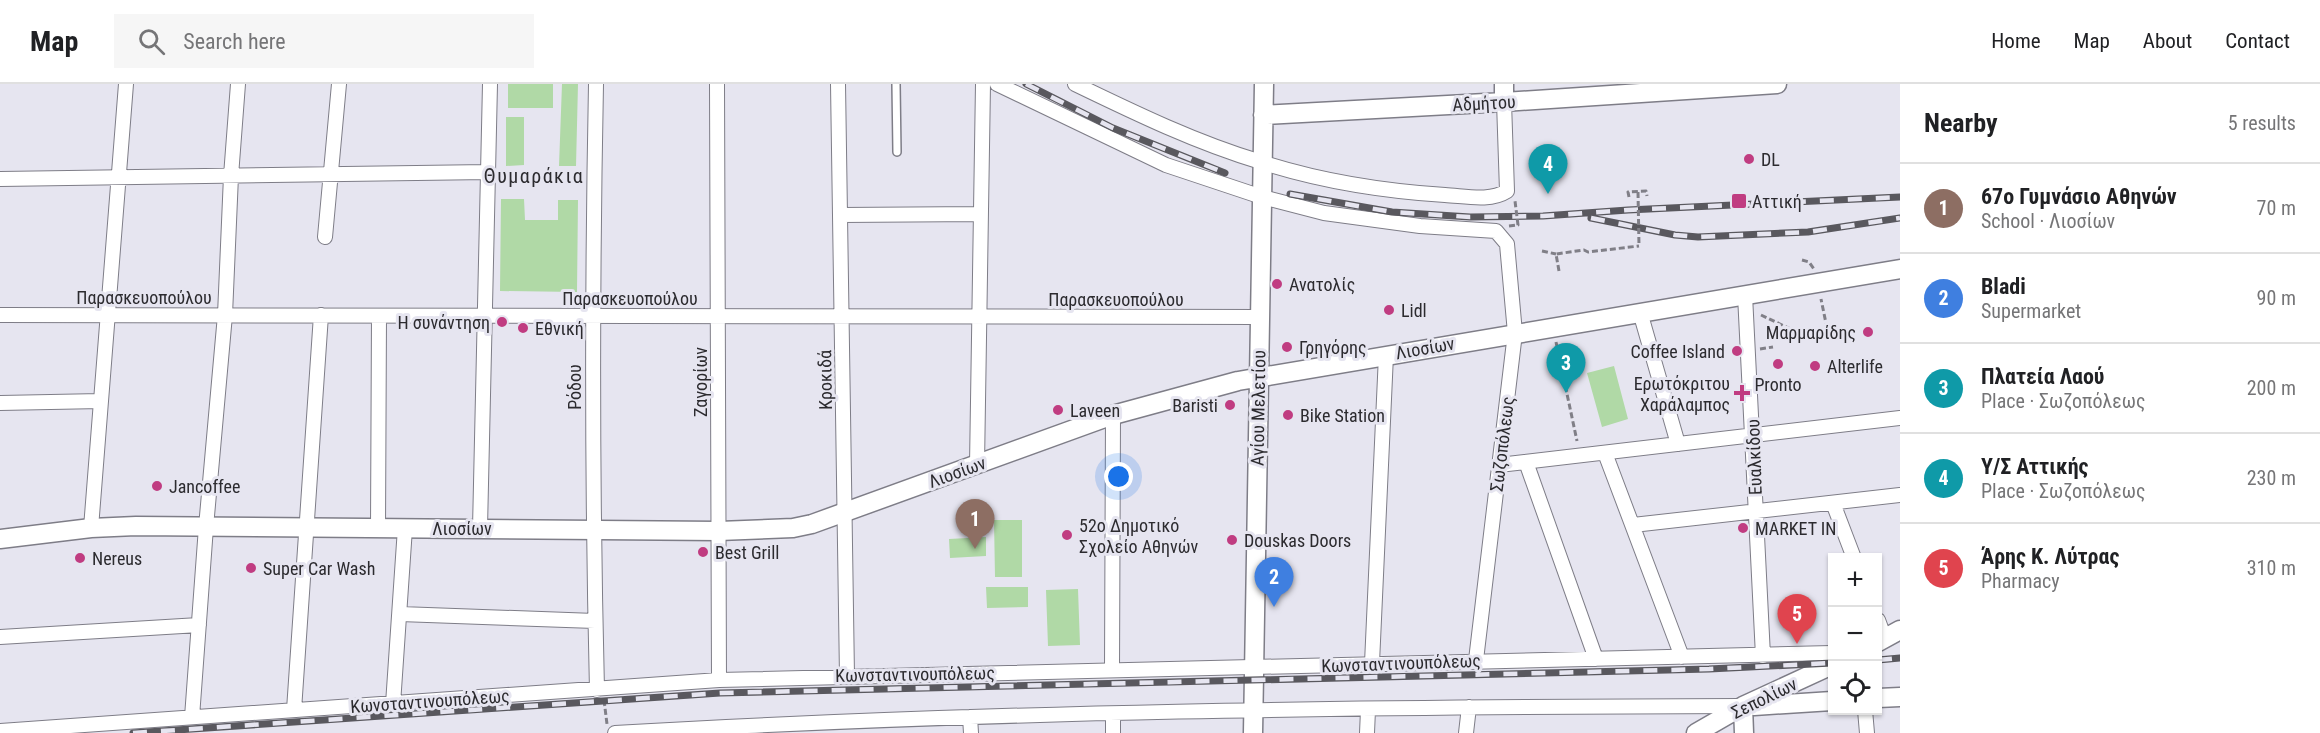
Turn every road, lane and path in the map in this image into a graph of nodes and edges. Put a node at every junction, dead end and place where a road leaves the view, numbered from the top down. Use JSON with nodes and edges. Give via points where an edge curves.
{"nodes":[{"id":1,"x":126,"y":84,"type":"edge"},
{"id":2,"x":238,"y":84,"type":"edge"},
{"id":3,"x":339,"y":84,"type":"edge"},
{"id":4,"x":490,"y":84,"type":"edge"},
{"id":5,"x":596,"y":84,"type":"edge"},
{"id":6,"x":717,"y":84,"type":"edge"},
{"id":7,"x":838,"y":84,"type":"edge"},
{"id":8,"x":896,"y":84,"type":"edge"},
{"id":9,"x":983,"y":84,"type":"edge"},
{"id":10,"x":997,"y":84,"type":"edge"},
{"id":11,"x":1075,"y":84,"type":"edge"},
{"id":12,"x":1264,"y":84,"type":"edge"},
{"id":13,"x":1777,"y":84,"type":"edge"},
{"id":14,"x":1504,"y":93,"type":"edge"},
{"id":15,"x":1263,"y":115,"type":"junction"},
{"id":16,"x":897,"y":152,"type":"dead end"},
{"id":17,"x":1263,"y":163,"type":"junction"},
{"id":18,"x":488,"y":172,"type":"junction"},
{"id":19,"x":330,"y":174,"type":"junction"},
{"id":20,"x":231,"y":176,"type":"junction"},
{"id":21,"x":119,"y":177,"type":"junction"},
{"id":22,"x":0,"y":179,"type":"edge"},
{"id":23,"x":1638,"y":192,"type":"junction"},
{"id":24,"x":1511,"y":196,"type":"junction"},
{"id":25,"x":1647,"y":196,"type":"dead end"},
{"id":26,"x":1262,"y":197,"type":"junction"},
{"id":27,"x":1629,"y":197,"type":"dead end"},
{"id":28,"x":981,"y":214,"type":"junction"},
{"id":29,"x":841,"y":215,"type":"junction"},
{"id":30,"x":1502,"y":229,"type":"junction"},
{"id":31,"x":325,"y":237,"type":"dead end"},
{"id":32,"x":1542,"y":251,"type":"dead end"},
{"id":33,"x":1556,"y":254,"type":"junction"},
{"id":34,"x":1900,"y":269,"type":"edge"},
{"id":35,"x":1559,"y":271,"type":"dead end"},
{"id":36,"x":1817,"y":283,"type":"junction"},
{"id":37,"x":1745,"y":302,"type":"junction"},
{"id":38,"x":1640,"y":312,"type":"junction"},
{"id":39,"x":0,"y":315,"type":"edge"},
{"id":40,"x":108,"y":315,"type":"junction"},
{"id":41,"x":225,"y":315,"type":"junction"},
{"id":42,"x":321,"y":315,"type":"junction"},
{"id":43,"x":379,"y":315,"type":"junction"},
{"id":44,"x":485,"y":316,"type":"junction"},
{"id":45,"x":592,"y":316,"type":"junction"},
{"id":46,"x":718,"y":316,"type":"junction"},
{"id":47,"x":842,"y":316,"type":"junction"},
{"id":48,"x":979,"y":316,"type":"junction"},
{"id":49,"x":1260,"y":317,"type":"junction"},
{"id":50,"x":1827,"y":329,"type":"junction"},
{"id":51,"x":1515,"y":333,"type":"junction"},
{"id":52,"x":1554,"y":333,"type":"dead end"},
{"id":53,"x":1818,"y":340,"type":"dead end"},
{"id":54,"x":1386,"y":356,"type":"junction"},
{"id":55,"x":1259,"y":376,"type":"junction"},
{"id":56,"x":101,"y":401,"type":"junction"},
{"id":57,"x":0,"y":403,"type":"edge"},
{"id":58,"x":1113,"y":415,"type":"junction"},
{"id":59,"x":1900,"y":418,"type":"edge"},
{"id":60,"x":1753,"y":435,"type":"junction"},
{"id":61,"x":1578,"y":444,"type":"dead end"},
{"id":62,"x":1678,"y":444,"type":"junction"},
{"id":63,"x":1605,"y":453,"type":"junction"},
{"id":64,"x":1526,"y":462,"type":"junction"},
{"id":65,"x":977,"y":465,"type":"junction"},
{"id":66,"x":1499,"y":465,"type":"junction"},
{"id":67,"x":1900,"y":495,"type":"edge"},
{"id":68,"x":1833,"y":503,"type":"junction"},
{"id":69,"x":1756,"y":512,"type":"junction"},
{"id":70,"x":845,"y":513,"type":"junction"},
{"id":71,"x":1633,"y":525,"type":"junction"},
{"id":72,"x":206,"y":527,"type":"junction"},
{"id":73,"x":305,"y":527,"type":"junction"},
{"id":74,"x":91,"y":528,"type":"junction"},
{"id":75,"x":378,"y":528,"type":"junction"},
{"id":76,"x":405,"y":528,"type":"junction"},
{"id":77,"x":480,"y":528,"type":"junction"},
{"id":78,"x":592,"y":529,"type":"junction"},
{"id":79,"x":719,"y":531,"type":"junction"},
{"id":80,"x":0,"y":539,"type":"edge"},
{"id":81,"x":1852,"y":553,"type":"edge"},
{"id":82,"x":400,"y":614,"type":"junction"},
{"id":83,"x":595,"y":621,"type":"junction"},
{"id":84,"x":199,"y":626,"type":"junction"},
{"id":85,"x":0,"y":637,"type":"edge"},
{"id":86,"x":1828,"y":653,"type":"edge"},
{"id":87,"x":1762,"y":656,"type":"junction"},
{"id":88,"x":1682,"y":657,"type":"junction"},
{"id":89,"x":1596,"y":658,"type":"junction"},
{"id":90,"x":1476,"y":660,"type":"junction"},
{"id":91,"x":1372,"y":663,"type":"junction"},
{"id":92,"x":1828,"y":667,"type":"edge"},
{"id":93,"x":1254,"y":668,"type":"junction"},
{"id":94,"x":1112,"y":669,"type":"junction"},
{"id":95,"x":847,"y":676,"type":"junction"},
{"id":96,"x":719,"y":680,"type":"junction"},
{"id":97,"x":600,"y":693,"type":"junction"},
{"id":98,"x":1900,"y":697,"type":"edge"},
{"id":99,"x":1882,"y":698,"type":"edge"},
{"id":100,"x":1828,"y":701,"type":"edge"},
{"id":101,"x":393,"y":704,"type":"junction"},
{"id":102,"x":1743,"y":706,"type":"junction"},
{"id":103,"x":1469,"y":707,"type":"junction"},
{"id":104,"x":294,"y":710,"type":"junction"},
{"id":105,"x":1253,"y":710,"type":"junction"},
{"id":106,"x":1368,"y":710,"type":"junction"},
{"id":107,"x":1113,"y":715,"type":"junction"},
{"id":108,"x":1865,"y":715,"type":"edge"},
{"id":109,"x":192,"y":717,"type":"junction"},
{"id":110,"x":970,"y":717,"type":"junction"},
{"id":111,"x":897,"y":726,"type":"edge"},
{"id":112,"x":841,"y":727,"type":"edge"},
{"id":113,"x":721,"y":730,"type":"edge"},
{"id":114,"x":0,"y":731,"type":"edge"},
{"id":115,"x":609,"y":733,"type":"edge"},
{"id":116,"x":615,"y":733,"type":"edge"},
{"id":117,"x":970,"y":733,"type":"edge"},
{"id":118,"x":1113,"y":733,"type":"edge"},
{"id":119,"x":1253,"y":733,"type":"edge"},
{"id":120,"x":1367,"y":733,"type":"edge"},
{"id":121,"x":1467,"y":733,"type":"edge"},
{"id":122,"x":1696,"y":733,"type":"edge"},
{"id":123,"x":1744,"y":733,"type":"edge"},
{"id":124,"x":1867,"y":733,"type":"edge"}],
"edges":[{"from":1,"to":21,"type":"street"},
{"from":2,"to":20,"type":"street"},
{"from":3,"to":19,"type":"street"},
{"from":4,"to":18,"type":"street"},
{"from":5,"to":45,"type":"street","name":"Ρόδου"},
{"from":6,"to":46,"type":"street","name":"Ζαγορίων"},
{"from":7,"to":29,"type":"street","name":"Κροκιδά"},
{"from":8,"to":16,"type":"lane"},
{"from":9,"to":28,"type":"street"},
{"from":10,"to":26,"type":"street","via":[[1166,165]]},
{"from":11,"to":17,"type":"street","via":[[1117,105]]},
{"from":12,"to":15,"type":"main road","name":"Αγίου Μελετίου"},
{"from":13,"to":14,"type":"main road","name":"Αδμήτου"},
{"from":14,"to":15,"type":"main road","name":"Αδμήτου"},
{"from":14,"to":24,"type":"street"},
{"from":15,"to":17,"type":"main road","name":"Αγίου Μελετίου"},
{"from":17,"to":24,"type":"street","via":[[1350,183],[1430,194]]},
{"from":17,"to":26,"type":"main road","name":"Αγίου Μελετίου"},
{"from":18,"to":19,"type":"street"},
{"from":18,"to":44,"type":"street"},
{"from":19,"to":20,"type":"street"},
{"from":19,"to":31,"type":"street"},
{"from":20,"to":21,"type":"street"},
{"from":20,"to":41,"type":"street"},
{"from":21,"to":22,"type":"street"},
{"from":21,"to":40,"type":"street"},
{"from":23,"to":25,"type":"path","via":[[1647,191]]},
{"from":23,"to":27,"type":"path","via":[[1628,192]]},
{"from":23,"to":33,"type":"path","bridge":true,"via":[[1639,246]]},
{"from":24,"to":30,"type":"path","bridge":true,"via":[[1518,225]]},
{"from":26,"to":30,"type":"street","via":[[1324,213],[1420,226]]},
{"from":26,"to":49,"type":"main road","name":"Αγίου Μελετίου"},
{"from":28,"to":29,"type":"street"},
{"from":28,"to":48,"type":"street"},
{"from":29,"to":47,"type":"street","name":"Κροκιδά"},
{"from":30,"to":51,"type":"street","name":"Σωζοπόλεως","via":[[1507,244]]},
{"from":32,"to":33,"type":"path"},
{"from":33,"to":35,"type":"path"},
{"from":34,"to":36,"type":"main road","name":"Λιοσίων"},
{"from":36,"to":37,"type":"main road","name":"Λιοσίων"},
{"from":36,"to":50,"type":"path"},
{"from":37,"to":38,"type":"main road","name":"Λιοσίων"},
{"from":37,"to":50,"type":"path","via":[[1801,334]]},
{"from":37,"to":60,"type":"street","name":"Ευαλκίδου"},
{"from":38,"to":51,"type":"main road","name":"Λιοσίων"},
{"from":38,"to":62,"type":"street"},
{"from":39,"to":40,"type":"street","name":"Παρασκευοπούλου"},
{"from":40,"to":41,"type":"street","name":"Παρασκευοπούλου"},
{"from":40,"to":56,"type":"street"},
{"from":41,"to":42,"type":"street","name":"Παρασκευοπούλου"},
{"from":41,"to":72,"type":"street"},
{"from":42,"to":43,"type":"street","name":"Παρασκευοπούλου"},
{"from":42,"to":73,"type":"street"},
{"from":43,"to":44,"type":"street","name":"Παρασκευοπούλου"},
{"from":43,"to":75,"type":"street"},
{"from":44,"to":45,"type":"street","name":"Παρασκευοπούλου"},
{"from":44,"to":77,"type":"street"},
{"from":45,"to":46,"type":"street","name":"Παρασκευοπούλου"},
{"from":45,"to":78,"type":"street","name":"Ρόδου"},
{"from":46,"to":47,"type":"street","name":"Παρασκευοπούλου"},
{"from":46,"to":79,"type":"street","name":"Ζαγορίων"},
{"from":47,"to":48,"type":"street","name":"Παρασκευοπούλου"},
{"from":47,"to":70,"type":"street","name":"Κροκιδά"},
{"from":48,"to":49,"type":"street","name":"Παρασκευοπούλου"},
{"from":48,"to":65,"type":"street"},
{"from":49,"to":55,"type":"main road","name":"Αγίου Μελετίου"},
{"from":50,"to":53,"type":"path","via":[[1827,338]]},
{"from":51,"to":54,"type":"main road","name":"Λιοσίων"},
{"from":51,"to":66,"type":"street","name":"Σωζοπόλεως"},
{"from":52,"to":61,"type":"path"},
{"from":54,"to":55,"type":"main road","name":"Λιοσίων"},
{"from":54,"to":91,"type":"street"},
{"from":55,"to":58,"type":"main road","name":"Λιοσίων"},
{"from":55,"to":93,"type":"main road","name":"Αγίου Μελετίου"},
{"from":56,"to":57,"type":"street"},
{"from":56,"to":74,"type":"street"},
{"from":58,"to":65,"type":"main road","name":"Λιοσίων"},
{"from":58,"to":94,"type":"street"},
{"from":59,"to":60,"type":"street"},
{"from":60,"to":62,"type":"street"},
{"from":60,"to":69,"type":"street","name":"Ευαλκίδου"},
{"from":62,"to":63,"type":"street"},
{"from":63,"to":64,"type":"street"},
{"from":63,"to":71,"type":"street"},
{"from":64,"to":66,"type":"street"},
{"from":64,"to":89,"type":"street"},
{"from":65,"to":70,"type":"main road","name":"Λιοσίων"},
{"from":66,"to":90,"type":"street","name":"Σωζοπόλεως"},
{"from":67,"to":68,"type":"street"},
{"from":68,"to":69,"type":"street"},
{"from":68,"to":81,"type":"street"},
{"from":69,"to":71,"type":"street"},
{"from":69,"to":87,"type":"street","name":"Ευαλκίδου"},
{"from":70,"to":79,"type":"main road","name":"Λιοσίων","via":[[793,528]]},
{"from":70,"to":95,"type":"street","name":"Κροκιδά"},
{"from":71,"to":88,"type":"street"},
{"from":72,"to":73,"type":"main road","name":"Λιοσίων"},
{"from":72,"to":74,"type":"main road","name":"Λιοσίων"},
{"from":72,"to":84,"type":"street"},
{"from":73,"to":75,"type":"main road","name":"Λιοσίων"},
{"from":73,"to":104,"type":"street"},
{"from":74,"to":80,"type":"main road","name":"Λιοσίων"},
{"from":75,"to":76,"type":"main road","name":"Λιοσίων"},
{"from":76,"to":77,"type":"main road","name":"Λιοσίων"},
{"from":76,"to":82,"type":"street"},
{"from":77,"to":78,"type":"main road","name":"Λιοσίων"},
{"from":78,"to":79,"type":"main road","name":"Λιοσίων"},
{"from":78,"to":83,"type":"street","name":"Ρόδου"},
{"from":79,"to":96,"type":"street","name":"Ζαγορίων"},
{"from":82,"to":83,"type":"street"},
{"from":82,"to":101,"type":"street"},
{"from":83,"to":97,"type":"street","name":"Ρόδου"},
{"from":84,"to":85,"type":"street"},
{"from":84,"to":109,"type":"street"},
{"from":86,"to":87,"type":"street","name":"Κωνσταντινουπόλεως"},
{"from":87,"to":88,"type":"street","name":"Κωνσταντινουπόλεως"},
{"from":88,"to":89,"type":"street","name":"Κωνσταντινουπόλεως"},
{"from":89,"to":90,"type":"street","name":"Κωνσταντινουπόλεως"},
{"from":90,"to":91,"type":"street","name":"Κωνσταντινουπόλεως"},
{"from":91,"to":93,"type":"street","name":"Κωνσταντινουπόλεως"},
{"from":92,"to":102,"type":"main road","name":"Σεπολίων"},
{"from":93,"to":94,"type":"street","name":"Κωνσταντινουπόλεως"},
{"from":93,"to":105,"type":"main road","name":"Αγίου Μελετίου"},
{"from":94,"to":95,"type":"street","name":"Κωνσταντινουπόλεως"},
{"from":95,"to":96,"type":"street","name":"Κωνσταντινουπόλεως"},
{"from":96,"to":97,"type":"street","name":"Κωνσταντινουπόλεως"},
{"from":97,"to":101,"type":"street","name":"Κωνσταντινουπόλεως"},
{"from":97,"to":115,"type":"path"},
{"from":98,"to":99,"type":"main road"},
{"from":100,"to":102,"type":"main road"},
{"from":101,"to":104,"type":"street","name":"Κωνσταντινουπόλεως"},
{"from":102,"to":103,"type":"street"},
{"from":102,"to":122,"type":"main road","name":"Σεπολίων"},
{"from":102,"to":123,"type":"main road"},
{"from":103,"to":106,"type":"street"},
{"from":103,"to":121,"type":"street"},
{"from":104,"to":109,"type":"street","name":"Κωνσταντινουπόλεως"},
{"from":105,"to":106,"type":"street"},
{"from":105,"to":107,"type":"street"},
{"from":105,"to":119,"type":"main road","name":"Αγίου Μελετίου"},
{"from":106,"to":120,"type":"street"},
{"from":107,"to":110,"type":"street"},
{"from":107,"to":118,"type":"street"},
{"from":108,"to":124,"type":"street"},
{"from":109,"to":114,"type":"street","name":"Κωνσταντινουπόλεως"},
{"from":110,"to":111,"type":"street"},
{"from":110,"to":117,"type":"street"},
{"from":111,"to":112,"type":"street"},
{"from":112,"to":113,"type":"street"},
{"from":113,"to":116,"type":"street"}]}
